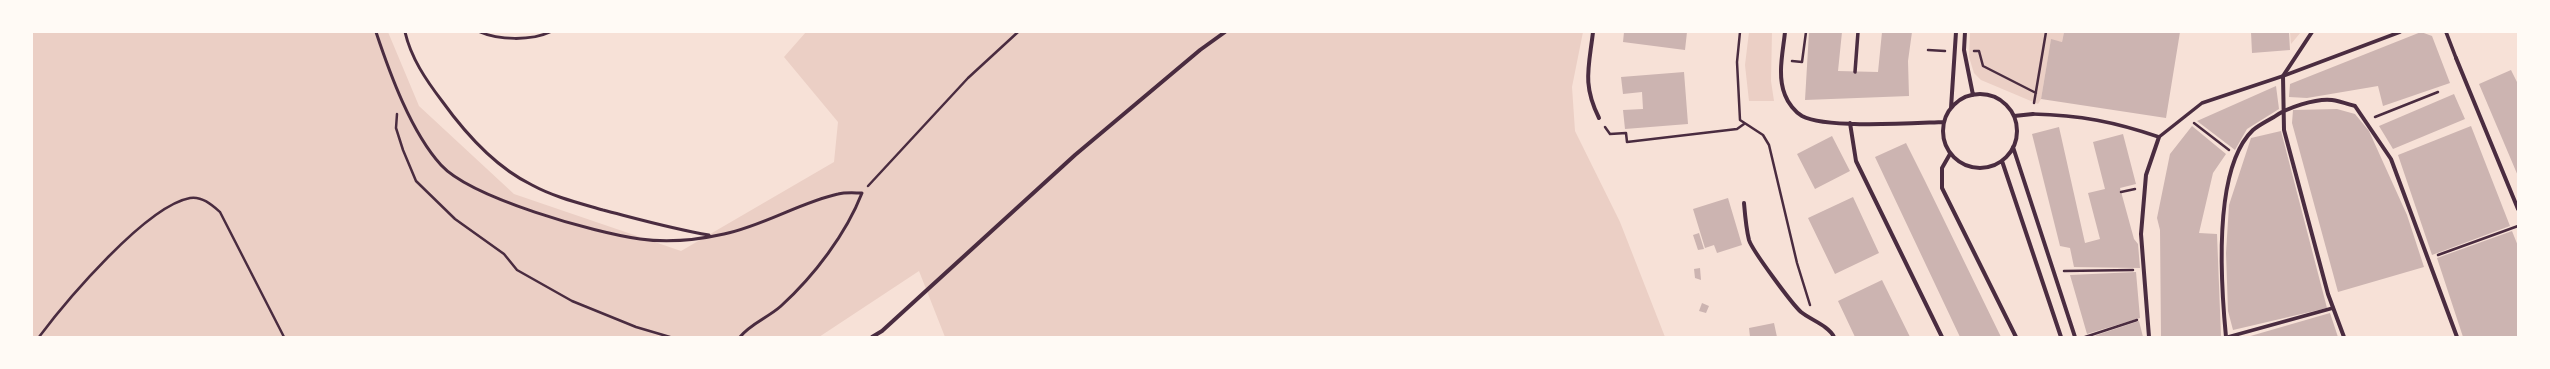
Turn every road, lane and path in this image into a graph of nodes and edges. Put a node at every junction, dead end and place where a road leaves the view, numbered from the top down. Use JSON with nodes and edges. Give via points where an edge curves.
{"nodes":[{"id":1,"x":376,"y":32,"type":"edge"},
{"id":2,"x":405,"y":32,"type":"edge"},
{"id":3,"x":480,"y":32,"type":"edge"},
{"id":4,"x":550,"y":32,"type":"edge"},
{"id":5,"x":1018,"y":32,"type":"edge"},
{"id":6,"x":1225,"y":32,"type":"edge"},
{"id":7,"x":1593,"y":32,"type":"edge"},
{"id":8,"x":1740,"y":32,"type":"edge"},
{"id":9,"x":1785,"y":32,"type":"edge"},
{"id":10,"x":1806,"y":32,"type":"edge"},
{"id":11,"x":1858,"y":32,"type":"edge"},
{"id":12,"x":1956,"y":32,"type":"edge"},
{"id":13,"x":1965,"y":32,"type":"edge"},
{"id":14,"x":2046,"y":32,"type":"edge"},
{"id":15,"x":2312,"y":32,"type":"edge"},
{"id":16,"x":2400,"y":32,"type":"edge"},
{"id":17,"x":2446,"y":32,"type":"edge"},
{"id":18,"x":1928,"y":50,"type":"dead end"},
{"id":19,"x":1964,"y":50,"type":"junction"},
{"id":20,"x":1955,"y":51,"type":"junction"},
{"id":21,"x":2456,"y":58,"type":"joint"},
{"id":22,"x":1782,"y":60,"type":"junction"},
{"id":23,"x":1855,"y":72,"type":"dead end"},
{"id":24,"x":2283,"y":76,"type":"junction"},
{"id":25,"x":2438,"y":92,"type":"dead end"},
{"id":26,"x":2036,"y":93,"type":"junction"},
{"id":27,"x":1973,"y":95,"type":"junction"},
{"id":28,"x":397,"y":107,"type":"dead end"},
{"id":29,"x":1951,"y":108,"type":"junction"},
{"id":30,"x":2285,"y":109,"type":"junction"},
{"id":31,"x":2033,"y":114,"type":"junction"},
{"id":32,"x":2014,"y":116,"type":"junction"},
{"id":33,"x":1599,"y":118,"type":"joint"},
{"id":34,"x":2365,"y":120,"type":"junction"},
{"id":35,"x":1944,"y":122,"type":"junction"},
{"id":36,"x":1850,"y":123,"type":"junction"},
{"id":37,"x":2194,"y":123,"type":"dead end"},
{"id":38,"x":1744,"y":124,"type":"junction"},
{"id":39,"x":2159,"y":138,"type":"junction"},
{"id":40,"x":2013,"y":147,"type":"junction"},
{"id":41,"x":1950,"y":154,"type":"junction"},
{"id":42,"x":2237,"y":157,"type":"junction"},
{"id":43,"x":2002,"y":161,"type":"junction"},
{"id":44,"x":862,"y":193,"type":"junction"},
{"id":45,"x":1744,"y":203,"type":"dead end"},
{"id":46,"x":2518,"y":208,"type":"edge"},
{"id":47,"x":2518,"y":226,"type":"edge"},
{"id":48,"x":713,"y":236,"type":"junction"},
{"id":49,"x":2429,"y":258,"type":"junction"},
{"id":50,"x":2143,"y":270,"type":"junction"},
{"id":51,"x":2064,"y":271,"type":"dead end"},
{"id":52,"x":2333,"y":308,"type":"junction"},
{"id":53,"x":2147,"y":317,"type":"junction"},
{"id":54,"x":1817,"y":324,"type":"junction"},
{"id":55,"x":39,"y":337,"type":"edge"},
{"id":56,"x":284,"y":337,"type":"edge"},
{"id":57,"x":670,"y":337,"type":"edge"},
{"id":58,"x":740,"y":337,"type":"edge"},
{"id":59,"x":872,"y":337,"type":"edge"},
{"id":60,"x":1834,"y":337,"type":"edge"},
{"id":61,"x":1942,"y":337,"type":"edge"},
{"id":62,"x":2016,"y":337,"type":"edge"},
{"id":63,"x":2061,"y":337,"type":"edge"},
{"id":64,"x":2075,"y":337,"type":"edge"},
{"id":65,"x":2084,"y":337,"type":"edge"},
{"id":66,"x":2149,"y":337,"type":"edge"},
{"id":67,"x":2227,"y":337,"type":"edge"},
{"id":68,"x":2344,"y":337,"type":"edge"},
{"id":69,"x":2457,"y":337,"type":"edge"}],
"edges":[{"from":1,"to":48,"type":"lane","via":[[397,86],[420,133],[441,165],[457,177],[478,189],[523,207],[608,233],[641,240],[663,241]]},
{"from":2,"to":48,"type":"lane","via":[[423,75],[451,114],[479,146],[531,185],[559,197],[619,214],[677,230]]},
{"from":3,"to":4,"type":"lane","via":[[512,38]]},
{"from":5,"to":44,"type":"path","via":[[968,78]]},
{"from":6,"to":59,"type":"street","via":[[1075,155]]},
{"from":7,"to":33,"type":"street","via":[[1587,76],[1592,103]]},
{"from":8,"to":38,"type":"path","via":[[1737,62],[1740,120]]},
{"from":9,"to":22,"type":"street"},
{"from":10,"to":22,"type":"path","via":[[1802,62]]},
{"from":11,"to":23,"type":"street"},
{"from":12,"to":20,"type":"street"},
{"from":13,"to":19,"type":"street"},
{"from":14,"to":26,"type":"path"},
{"from":15,"to":24,"type":"street"},
{"from":16,"to":24,"type":"street"},
{"from":17,"to":21,"type":"street"},
{"from":18,"to":20,"type":"path"},
{"from":19,"to":26,"type":"path","via":[[1979,51],[1983,66]]},
{"from":19,"to":27,"type":"street"},
{"from":20,"to":29,"type":"street"},
{"from":21,"to":46,"type":"street"},
{"from":22,"to":36,"type":"street","via":[[1781,79],[1785,95],[1793,108],[1802,116],[1818,121]]},
{"from":24,"to":30,"type":"street"},
{"from":24,"to":39,"type":"street","via":[[2202,103]]},
{"from":25,"to":34,"type":"path"},
{"from":26,"to":31,"type":"path"},
{"from":27,"to":29,"type":"street"},
{"from":27,"to":32,"type":"street","via":[[1997,98]]},
{"from":28,"to":57,"type":"path","via":[[396,128],[416,181],[454,219],[504,254],[517,270],[546,288],[601,314]]},
{"from":29,"to":35,"type":"street"},
{"from":30,"to":34,"type":"street","via":[[2331,100],[2355,106]]},
{"from":30,"to":42,"type":"street","via":[[2253,130]]},
{"from":30,"to":52,"type":"street","via":[[2284,130]]},
{"from":31,"to":32,"type":"street"},
{"from":31,"to":39,"type":"street","via":[[2067,115],[2122,124]]},
{"from":32,"to":40,"type":"street","via":[[2017,132]]},
{"from":33,"to":38,"type":"path","via":[[1610,134],[1626,133],[1627,142],[1737,129]]},
{"from":34,"to":49,"type":"street","via":[[2391,159]]},
{"from":35,"to":36,"type":"street"},
{"from":35,"to":41,"type":"street","via":[[1944,139]]},
{"from":36,"to":61,"type":"street","via":[[1856,161]]},
{"from":37,"to":42,"type":"path"},
{"from":38,"to":54,"type":"path","via":[[1763,135],[1769,145],[1797,263]]},
{"from":39,"to":50,"type":"street","via":[[2146,175],[2141,234]]},
{"from":40,"to":43,"type":"street"},
{"from":40,"to":64,"type":"street"},
{"from":41,"to":43,"type":"street","via":[[1959,162],[1981,168]]},
{"from":41,"to":62,"type":"street","via":[[1942,168],[1942,188]]},
{"from":42,"to":67,"type":"street","via":[[2226,196],[2221,238],[2221,277]]},
{"from":43,"to":63,"type":"street"},
{"from":44,"to":48,"type":"lane","via":[[838,194],[769,220]]},
{"from":44,"to":58,"type":"lane","via":[[841,233],[804,282],[777,310]]},
{"from":45,"to":54,"type":"street","via":[[1750,241],[1799,310]]},
{"from":47,"to":49,"type":"path"},
{"from":49,"to":69,"type":"street"},
{"from":50,"to":51,"type":"path"},
{"from":50,"to":53,"type":"street"},
{"from":52,"to":67,"type":"street"},
{"from":52,"to":68,"type":"street"},
{"from":53,"to":65,"type":"path"},
{"from":53,"to":66,"type":"street"},
{"from":54,"to":60,"type":"street","via":[[1827,328]]},
{"from":55,"to":56,"type":"path","via":[[67,300],[119,247],[171,206],[191,198],[209,202],[220,212]]}]}
